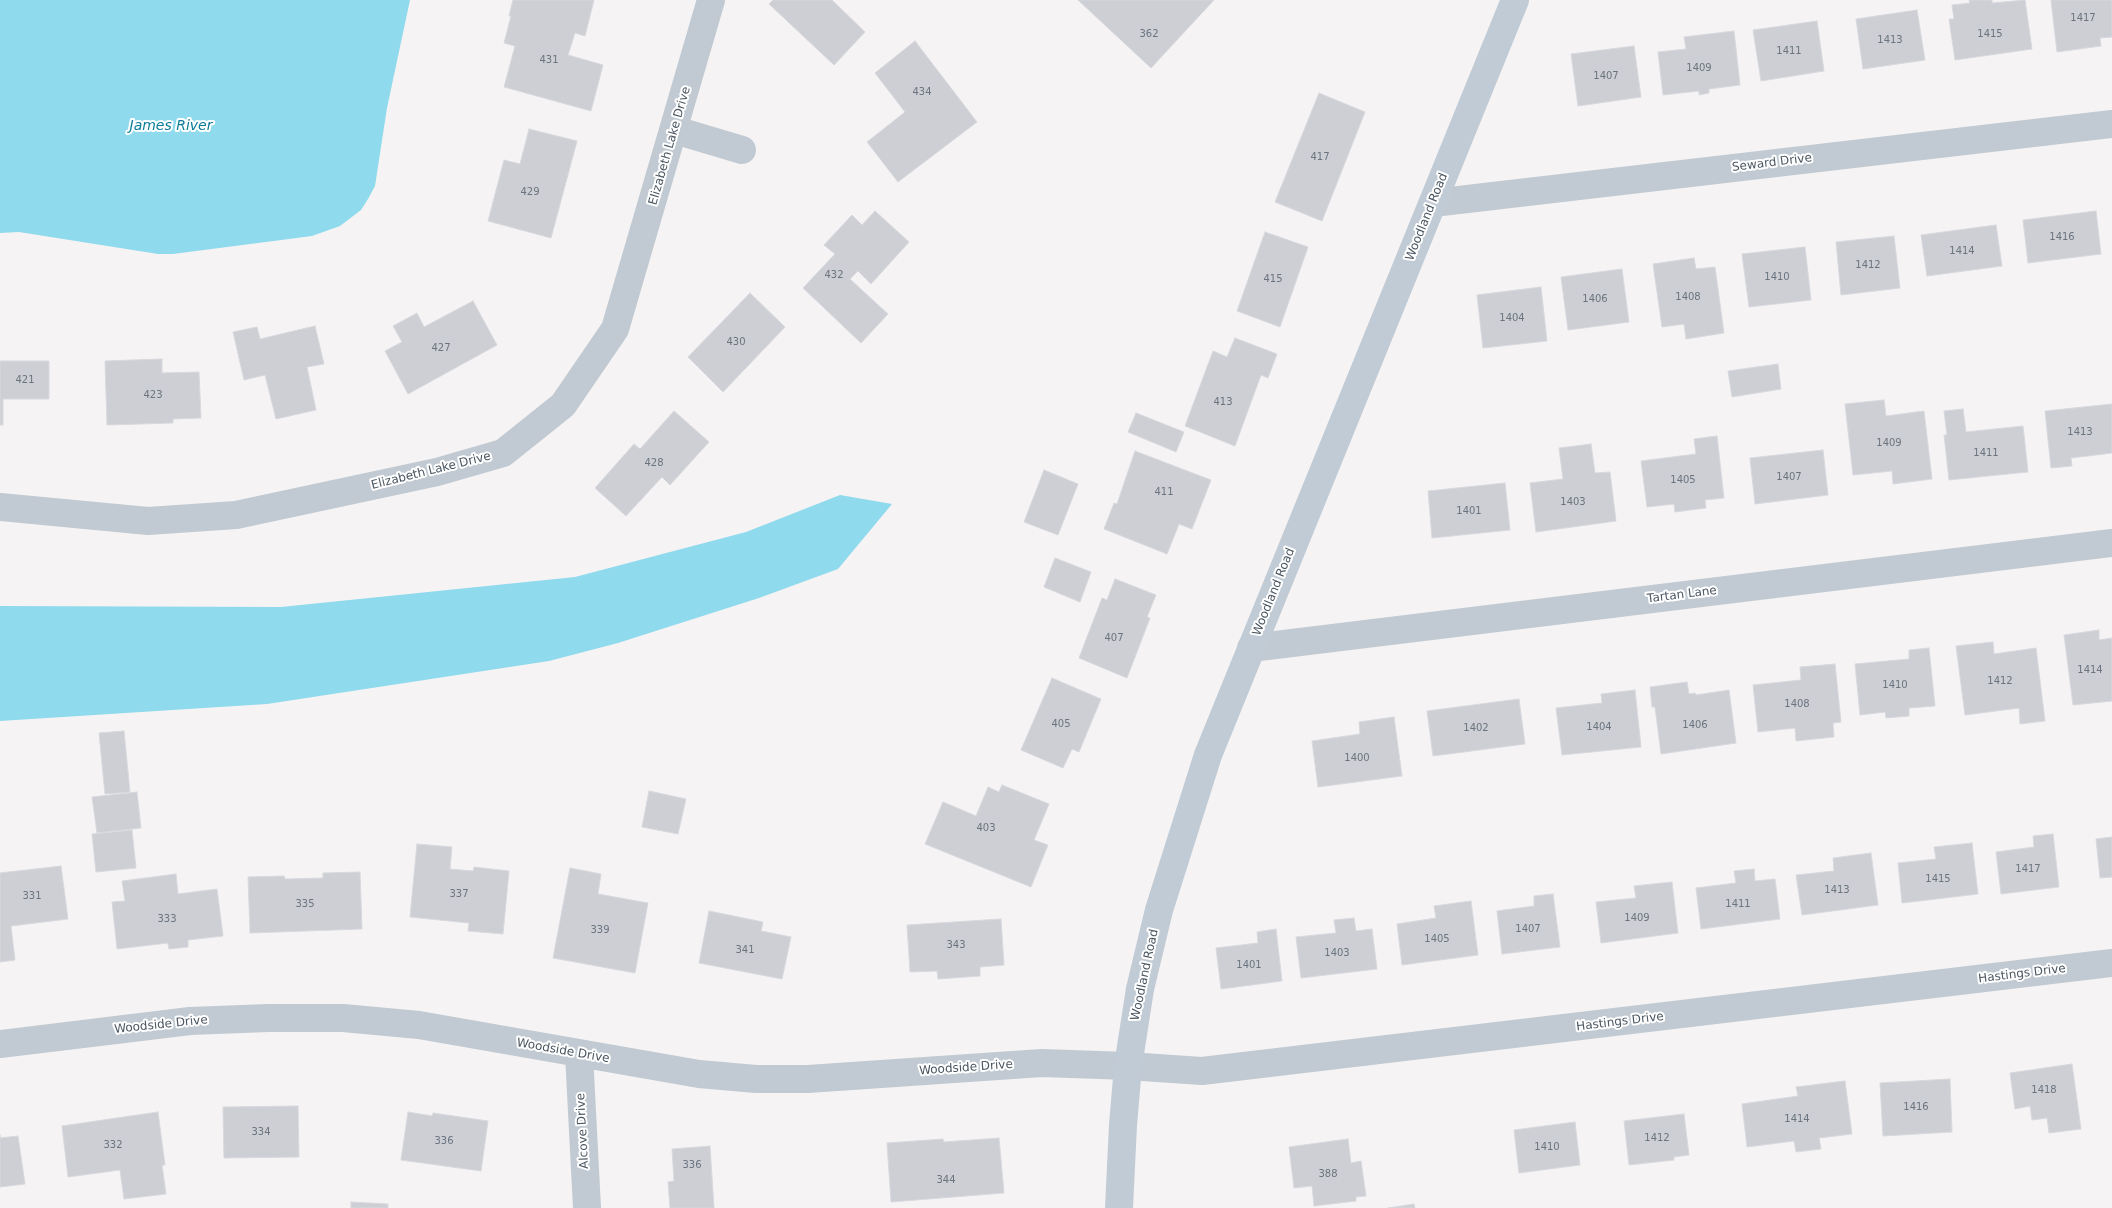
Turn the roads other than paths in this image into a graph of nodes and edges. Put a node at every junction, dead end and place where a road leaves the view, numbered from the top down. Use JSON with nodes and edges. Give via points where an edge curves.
{"nodes":[{"id":1,"x":711,"y":0,"type":"edge"},
{"id":2,"x":1515,"y":0,"type":"edge"},
{"id":3,"x":2112,"y":124,"type":"edge"},
{"id":4,"x":675,"y":130,"type":"junction"},
{"id":5,"x":742,"y":150,"type":"dead end"},
{"id":6,"x":1433,"y":203,"type":"junction"},
{"id":7,"x":0,"y":507,"type":"edge"},
{"id":8,"x":2112,"y":542,"type":"edge"},
{"id":9,"x":1251,"y":648,"type":"junction"},
{"id":10,"x":2112,"y":963,"type":"edge"},
{"id":11,"x":0,"y":1044,"type":"edge"},
{"id":12,"x":579,"y":1054,"type":"junction"},
{"id":13,"x":1128,"y":1066,"type":"junction"},
{"id":14,"x":587,"y":1208,"type":"edge"},
{"id":15,"x":1119,"y":1208,"type":"edge"}],
"edges":[{"from":1,"to":4,"type":"street","name":"Elizabeth Lake Drive"},
{"from":2,"to":6,"type":"main road","name":"Woodland Road"},
{"from":3,"to":6,"type":"street","name":"Seward Drive"},
{"from":4,"to":5,"type":"street"},
{"from":4,"to":7,"type":"street","name":"Elizabeth Lake Drive","via":[[615,329],[563,405],[503,453],[437,472],[236,514],[148,521]]},
{"from":6,"to":9,"type":"main road","name":"Woodland Road"},
{"from":8,"to":9,"type":"street","name":"Tartan Lane"},
{"from":9,"to":13,"type":"main road","name":"Woodland Road","via":[[1208,755],[1160,910],[1140,989]]},
{"from":10,"to":13,"type":"street","name":"Hastings Drive","via":[[1202,1071]]},
{"from":11,"to":12,"type":"street","name":"Woodside Drive","via":[[190,1021],[343,1018],[419,1025]]},
{"from":12,"to":13,"type":"street","name":"Woodside Drive","via":[[699,1074],[756,1079],[808,1079],[1042,1063]]},
{"from":12,"to":14,"type":"street","name":"Alcove Drive"},
{"from":13,"to":15,"type":"main road","name":"Woodland Road"}]}
